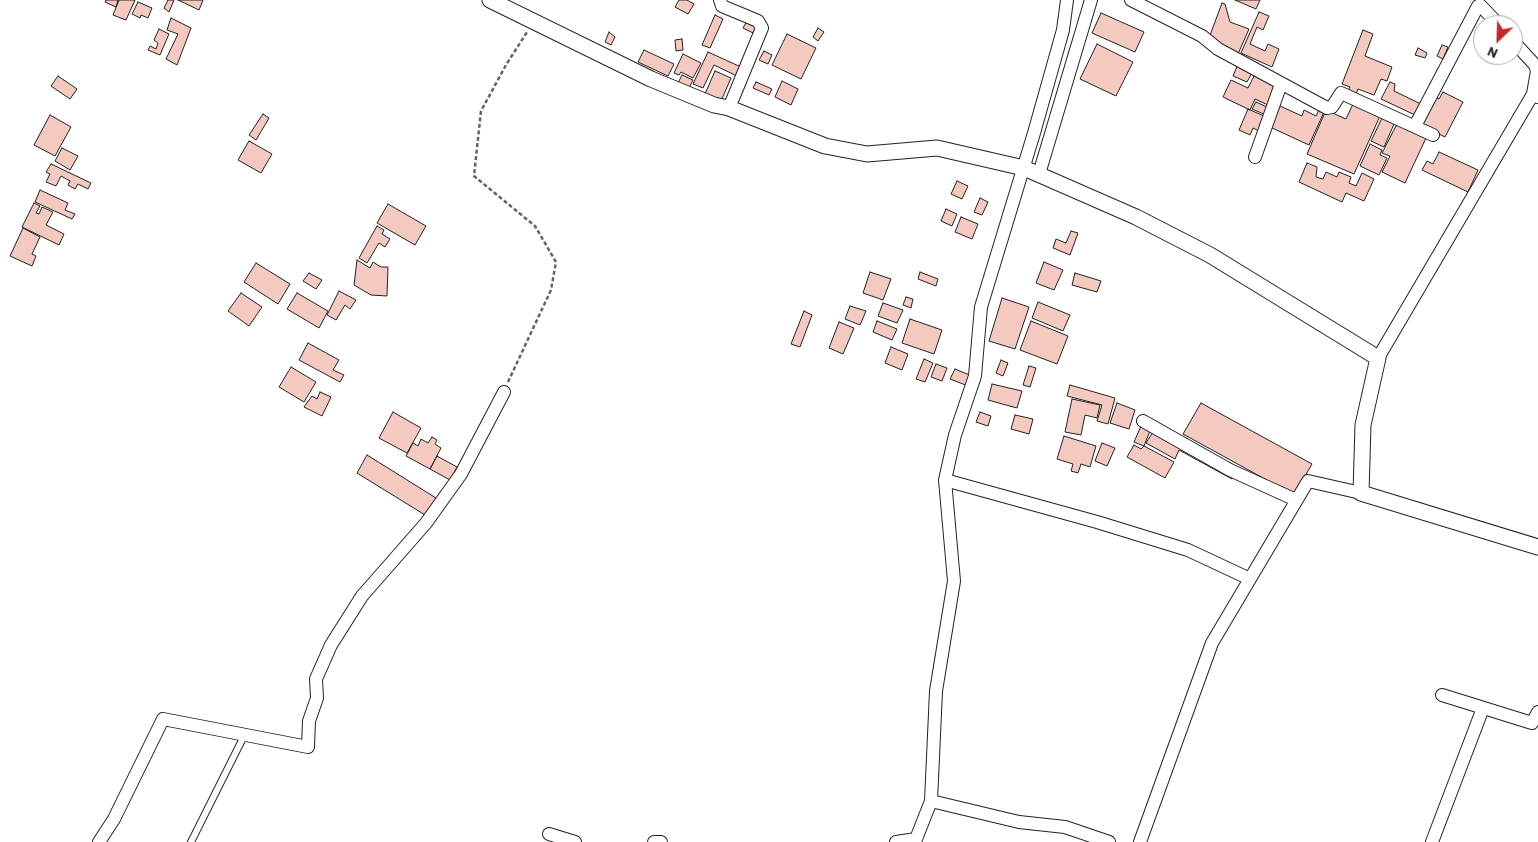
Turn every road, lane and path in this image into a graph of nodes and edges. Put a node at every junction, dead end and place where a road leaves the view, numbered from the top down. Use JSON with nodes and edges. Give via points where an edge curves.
{"nodes":[{"id":1,"x":490,"y":0,"type":"edge"},
{"id":2,"x":720,"y":0,"type":"edge"},
{"id":3,"x":1067,"y":0,"type":"edge"},
{"id":4,"x":1090,"y":0,"type":"edge"},
{"id":5,"x":1131,"y":0,"type":"edge"},
{"id":6,"x":1473,"y":15,"type":"edge"},
{"id":7,"x":1489,"y":15,"type":"edge"},
{"id":8,"x":1473,"y":16,"type":"edge"},
{"id":9,"x":534,"y":22,"type":"junction"},
{"id":10,"x":1523,"y":52,"type":"edge"},
{"id":11,"x":1281,"y":84,"type":"junction"},
{"id":12,"x":1535,"y":95,"type":"edge"},
{"id":13,"x":729,"y":108,"type":"junction"},
{"id":14,"x":1415,"y":126,"type":"junction"},
{"id":15,"x":1433,"y":135,"type":"dead end"},
{"id":16,"x":1255,"y":157,"type":"dead end"},
{"id":17,"x":1024,"y":168,"type":"junction"},
{"id":18,"x":1039,"y":174,"type":"junction"},
{"id":19,"x":1378,"y":358,"type":"junction"},
{"id":20,"x":504,"y":392,"type":"joint"},
{"id":21,"x":1142,"y":421,"type":"dead end"},
{"id":22,"x":945,"y":480,"type":"junction"},
{"id":23,"x":1361,"y":493,"type":"junction"},
{"id":24,"x":1296,"y":500,"type":"junction"},
{"id":25,"x":1538,"y":548,"type":"edge"},
{"id":26,"x":1250,"y":580,"type":"junction"},
{"id":27,"x":1442,"y":696,"type":"dead end"},
{"id":28,"x":1483,"y":708,"type":"junction"},
{"id":29,"x":1538,"y":712,"type":"edge"},
{"id":30,"x":245,"y":734,"type":"junction"},
{"id":31,"x":931,"y":801,"type":"junction"},
{"id":32,"x":549,"y":834,"type":"dead end"},
{"id":33,"x":99,"y":842,"type":"edge"},
{"id":34,"x":191,"y":842,"type":"edge"},
{"id":35,"x":575,"y":842,"type":"edge"},
{"id":36,"x":654,"y":842,"type":"edge"},
{"id":37,"x":661,"y":842,"type":"edge"},
{"id":38,"x":896,"y":842,"type":"edge"},
{"id":39,"x":1109,"y":842,"type":"edge"},
{"id":40,"x":1140,"y":842,"type":"edge"},
{"id":41,"x":1432,"y":842,"type":"edge"}],
"edges":[{"from":1,"to":9,"type":"street"},
{"from":2,"to":13,"type":"street","via":[[722,6],[758,21],[762,28]]},
{"from":3,"to":17,"type":"street","via":[[1063,30]]},
{"from":4,"to":18,"type":"street"},
{"from":5,"to":11,"type":"street","via":[[1202,36],[1218,49]]},
{"from":6,"to":7,"type":"street","via":[[1480,5]]},
{"from":8,"to":14,"type":"street"},
{"from":9,"to":13,"type":"street","via":[[652,79]]},
{"from":9,"to":20,"type":"path","via":[[481,110],[474,176],[535,226],[556,262],[551,290]]},
{"from":10,"to":12,"type":"street","via":[[1537,71]]},
{"from":11,"to":14,"type":"street","via":[[1327,108],[1332,107],[1343,94]]},
{"from":11,"to":16,"type":"street"},
{"from":12,"to":19,"type":"street"},
{"from":13,"to":17,"type":"street","via":[[825,146],[866,154],[937,148]]},
{"from":14,"to":15,"type":"street"},
{"from":17,"to":18,"type":"street"},
{"from":17,"to":22,"type":"street","via":[[981,307],[974,376]]},
{"from":18,"to":19,"type":"street","via":[[1210,255]]},
{"from":19,"to":23,"type":"street","via":[[1363,425]]},
{"from":20,"to":30,"type":"street","via":[[461,474],[426,523],[362,596],[331,645],[316,679],[308,747]]},
{"from":21,"to":24,"type":"street","via":[[1230,470]]},
{"from":22,"to":26,"type":"street","via":[[1188,550]]},
{"from":22,"to":31,"type":"street","via":[[954,581],[936,692]]},
{"from":23,"to":24,"type":"street","via":[[1308,481]]},
{"from":23,"to":25,"type":"street"},
{"from":24,"to":26,"type":"street"},
{"from":26,"to":40,"type":"street","via":[[1212,642]]},
{"from":27,"to":28,"type":"street"},
{"from":28,"to":29,"type":"street","via":[[1532,723]]},
{"from":28,"to":41,"type":"street"},
{"from":30,"to":33,"type":"street","via":[[163,719],[114,819]]},
{"from":30,"to":34,"type":"lane"},
{"from":31,"to":38,"type":"street","via":[[916,839]]},
{"from":31,"to":39,"type":"street","via":[[1018,822],[1065,827]]},
{"from":32,"to":35,"type":"street"},
{"from":36,"to":37,"type":"street"}]}
